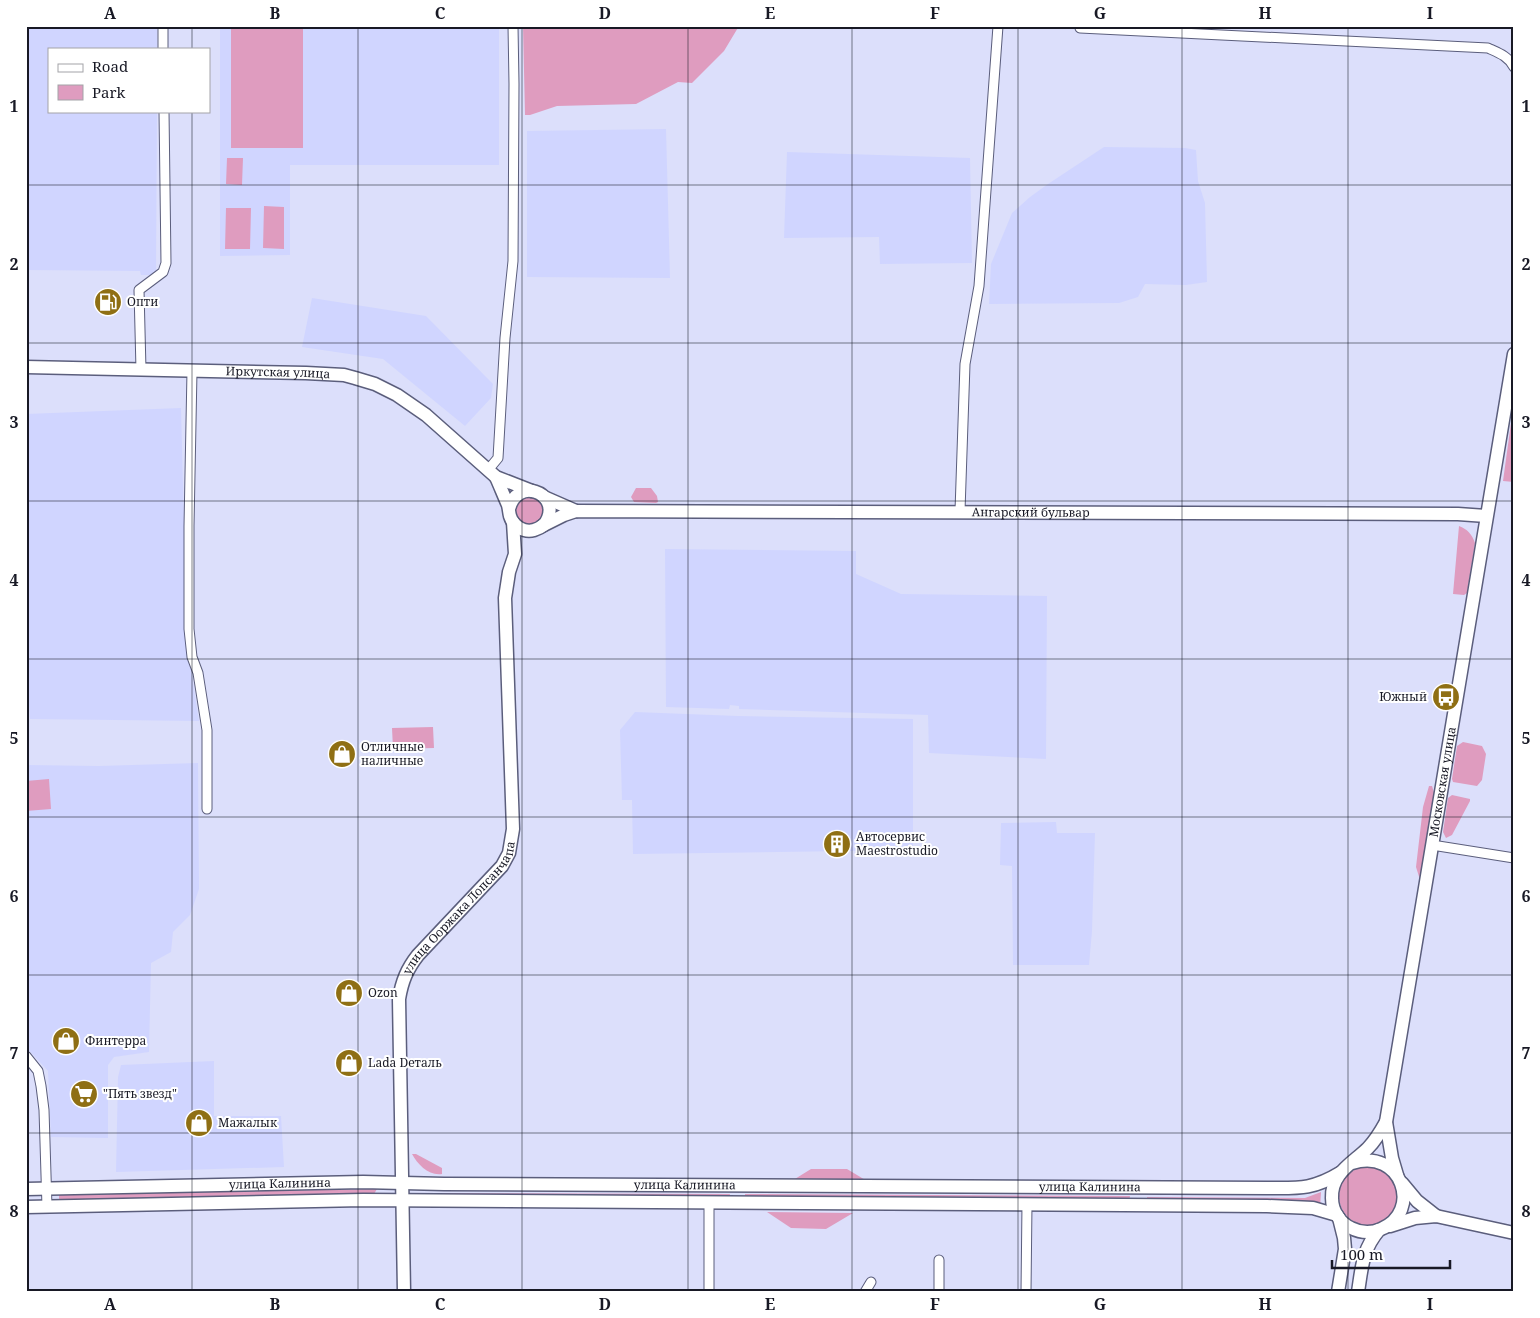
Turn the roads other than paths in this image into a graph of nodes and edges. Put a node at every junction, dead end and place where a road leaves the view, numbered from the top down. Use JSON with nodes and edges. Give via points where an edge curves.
{"nodes":[{"id":1,"x":163,"y":26,"type":"edge"},
{"id":2,"x":513,"y":26,"type":"edge"},
{"id":3,"x":998,"y":26,"type":"edge"},
{"id":4,"x":1080,"y":28,"type":"dead end"},
{"id":5,"x":163,"y":48,"type":"edge"},
{"id":6,"x":1512,"y":64,"type":"edge"},
{"id":7,"x":164,"y":112,"type":"edge"},
{"id":8,"x":1514,"y":354,"type":"edge"},
{"id":9,"x":26,"y":367,"type":"edge"},
{"id":10,"x":141,"y":370,"type":"junction"},
{"id":11,"x":192,"y":371,"type":"junction"},
{"id":12,"x":492,"y":473,"type":"junction"},
{"id":13,"x":538,"y":494,"type":"junction"},
{"id":14,"x":576,"y":511,"type":"junction"},
{"id":15,"x":960,"y":511,"type":"junction"},
{"id":16,"x":511,"y":516,"type":"junction"},
{"id":17,"x":1486,"y":516,"type":"junction"},
{"id":18,"x":539,"y":528,"type":"junction"},
{"id":19,"x":515,"y":554,"type":"junction"},
{"id":20,"x":207,"y":810,"type":"dead end"},
{"id":21,"x":1432,"y":845,"type":"junction"},
{"id":22,"x":1514,"y":858,"type":"edge"},
{"id":23,"x":26,"y":1056,"type":"edge"},
{"id":24,"x":1386,"y":1122,"type":"junction"},
{"id":25,"x":1352,"y":1163,"type":"junction"},
{"id":26,"x":1340,"y":1173,"type":"junction"},
{"id":27,"x":1398,"y":1177,"type":"junction"},
{"id":28,"x":402,"y":1183,"type":"junction"},
{"id":29,"x":744,"y":1186,"type":"junction"},
{"id":30,"x":46,"y":1188,"type":"junction"},
{"id":31,"x":1143,"y":1188,"type":"junction"},
{"id":32,"x":26,"y":1189,"type":"edge"},
{"id":33,"x":402,"y":1201,"type":"junction"},
{"id":34,"x":709,"y":1202,"type":"junction"},
{"id":35,"x":743,"y":1203,"type":"junction"},
{"id":36,"x":1027,"y":1204,"type":"junction"},
{"id":37,"x":1143,"y":1205,"type":"junction"},
{"id":38,"x":26,"y":1207,"type":"edge"},
{"id":39,"x":47,"y":1207,"type":"junction"},
{"id":40,"x":1436,"y":1216,"type":"junction"},
{"id":41,"x":1338,"y":1217,"type":"junction"},
{"id":42,"x":1382,"y":1229,"type":"junction"},
{"id":43,"x":1514,"y":1233,"type":"edge"},
{"id":44,"x":939,"y":1260,"type":"dead end"},
{"id":45,"x":871,"y":1282,"type":"dead end"},
{"id":46,"x":404,"y":1292,"type":"edge"},
{"id":47,"x":709,"y":1292,"type":"edge"},
{"id":48,"x":865,"y":1292,"type":"edge"},
{"id":49,"x":939,"y":1292,"type":"edge"},
{"id":50,"x":1026,"y":1292,"type":"edge"},
{"id":51,"x":1338,"y":1292,"type":"edge"},
{"id":52,"x":1358,"y":1292,"type":"edge"}],
"edges":[{"from":1,"to":5,"type":"street"},
{"from":2,"to":12,"type":"street","via":[[514,261],[505,338],[498,458]]},
{"from":3,"to":15,"type":"street","via":[[979,286],[965,364]]},
{"from":4,"to":6,"type":"street","via":[[1488,48],[1503,54]]},
{"from":7,"to":10,"type":"street","via":[[166,263],[163,272],[139,290]]},
{"from":8,"to":17,"type":"main road","name":"Московская улица"},
{"from":9,"to":10,"type":"main road","name":"Иркутская улица"},
{"from":10,"to":11,"type":"main road","name":"Иркутская улица"},
{"from":11,"to":12,"type":"main road","name":"Иркутская улица","via":[[324,373],[366,381],[408,402]]},
{"from":11,"to":20,"type":"street","via":[[189,629],[207,730]]},
{"from":12,"to":13,"type":"main road","name":"Иркутская улица"},
{"from":12,"to":16,"type":"main road","name":"Иркутская улица"},
{"from":13,"to":14,"type":"main road","name":"Ангарский бульвар"},
{"from":13,"to":16,"type":"main road","via":[[520,493],[511,503]]},
{"from":13,"to":18,"type":"main road","via":[[550,508],[547,521]]},
{"from":14,"to":15,"type":"main road","name":"Ангарский бульвар"},
{"from":14,"to":18,"type":"main road","name":"Ангарский бульвар"},
{"from":15,"to":17,"type":"main road","name":"Ангарский бульвар"},
{"from":16,"to":18,"type":"main road","via":[[517,527],[523,530]]},
{"from":16,"to":19,"type":"main road","name":"улица Ооржака Лопсанчапа"},
{"from":17,"to":21,"type":"main road","name":"Московская улица"},
{"from":18,"to":19,"type":"main road","name":"улица Ооржака Лопсанчапа"},
{"from":19,"to":28,"type":"main road","name":"улица Ооржака Лопсанчапа","via":[[508,572],[505,598],[510,852],[503,864],[418,955],[403,978],[398,1007]]},
{"from":21,"to":22,"type":"street"},
{"from":21,"to":24,"type":"main road","name":"Московская улица"},
{"from":23,"to":30,"type":"street","via":[[38,1071],[41,1086]]},
{"from":24,"to":25,"type":"main road","name":"Московская улица","via":[[1370,1146]]},
{"from":24,"to":27,"type":"main road","name":"Московская улица"},
{"from":25,"to":26,"type":"main road"},
{"from":25,"to":27,"type":"main road","via":[[1376,1161],[1391,1168]]},
{"from":26,"to":31,"type":"main road","name":"улица Калинина","via":[[1325,1182],[1297,1188]]},
{"from":26,"to":41,"type":"main road","via":[[1332,1191]]},
{"from":27,"to":40,"type":"main road","via":[[1417,1202]]},
{"from":27,"to":42,"type":"main road","via":[[1403,1187],[1402,1206],[1393,1222]]},
{"from":28,"to":29,"type":"main road","name":"улица Калинина"},
{"from":28,"to":30,"type":"main road","name":"улица Калинина"},
{"from":28,"to":33,"type":"main road","name":"улица Ооржака Лопсанчапа"},
{"from":29,"to":31,"type":"main road","name":"улица Калинина"},
{"from":29,"to":35,"type":"main road"},
{"from":30,"to":32,"type":"main road","name":"улица Калинина"},
{"from":30,"to":39,"type":"street"},
{"from":31,"to":37,"type":"main road"},
{"from":33,"to":34,"type":"main road","name":"улица Калинина"},
{"from":33,"to":39,"type":"main road","name":"улица Калинина"},
{"from":33,"to":46,"type":"main road","name":"улица Ооржака Лопсанчапа"},
{"from":34,"to":35,"type":"main road","name":"улица Калинина"},
{"from":34,"to":47,"type":"street"},
{"from":35,"to":36,"type":"main road","name":"улица Калинина"},
{"from":36,"to":37,"type":"main road","name":"улица Калинина"},
{"from":36,"to":50,"type":"street"},
{"from":37,"to":41,"type":"main road","name":"улица Калинина","via":[[1298,1206],[1323,1210]]},
{"from":38,"to":39,"type":"main road","name":"улица Калинина"},
{"from":40,"to":42,"type":"main road","via":[[1415,1218]]},
{"from":40,"to":43,"type":"main road"},
{"from":41,"to":42,"type":"main road","via":[[1360,1231]]},
{"from":41,"to":51,"type":"main road","via":[[1345,1249]]},
{"from":42,"to":52,"type":"main road","via":[[1365,1252]]},
{"from":44,"to":49,"type":"street"},
{"from":45,"to":48,"type":"street"}]}
